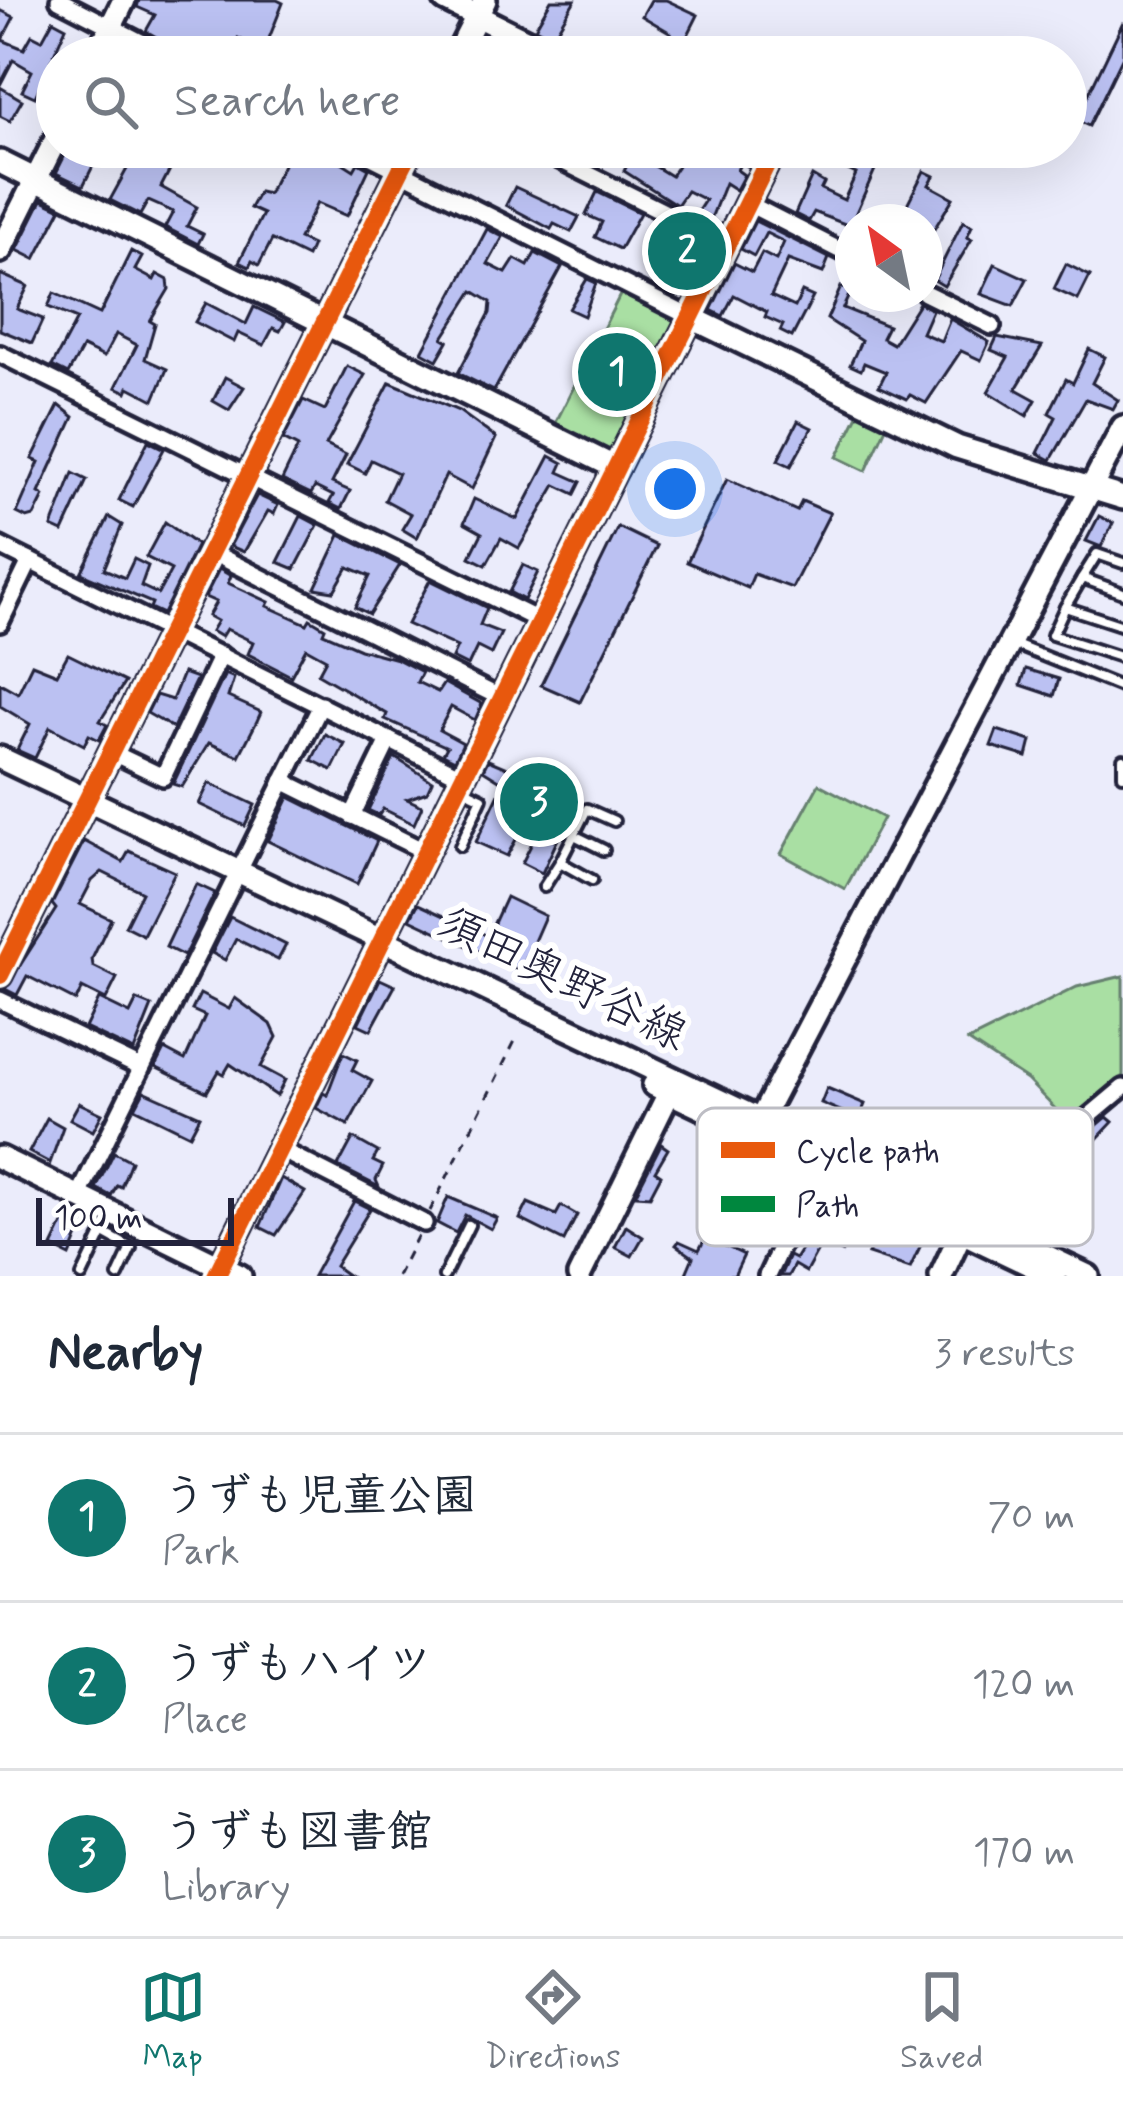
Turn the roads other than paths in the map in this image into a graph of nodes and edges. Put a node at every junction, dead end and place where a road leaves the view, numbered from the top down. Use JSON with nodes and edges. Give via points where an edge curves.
{"nodes":[{"id":1,"x":59,"y":0,"type":"edge"},
{"id":2,"x":124,"y":0,"type":"edge"},
{"id":3,"x":445,"y":0,"type":"edge"},
{"id":4,"x":481,"y":8,"type":"edge"},
{"id":5,"x":111,"y":26,"type":"junction"},
{"id":6,"x":106,"y":36,"type":"edge"},
{"id":7,"x":130,"y":36,"type":"edge"},
{"id":8,"x":467,"y":36,"type":"edge"},
{"id":9,"x":526,"y":36,"type":"edge"},
{"id":10,"x":0,"y":162,"type":"edge"},
{"id":11,"x":42,"y":168,"type":"edge"},
{"id":12,"x":397,"y":168,"type":"edge"},
{"id":13,"x":576,"y":168,"type":"edge"},
{"id":14,"x":764,"y":168,"type":"edge"},
{"id":15,"x":401,"y":170,"type":"junction"},
{"id":16,"x":36,"y":179,"type":"junction"},
{"id":17,"x":747,"y":203,"type":"junction"},
{"id":18,"x":726,"y":243,"type":"junction"},
{"id":19,"x":835,"y":247,"type":"edge"},
{"id":20,"x":0,"y":250,"type":"edge"},
{"id":21,"x":943,"y":302,"type":"edge"},
{"id":22,"x":690,"y":317,"type":"junction"},
{"id":23,"x":324,"y":322,"type":"junction"},
{"id":24,"x":992,"y":326,"type":"dead end"},
{"id":25,"x":0,"y":353,"type":"edge"},
{"id":26,"x":1123,"y":427,"type":"edge"},
{"id":27,"x":616,"y":468,"type":"junction"},
{"id":28,"x":247,"y":477,"type":"junction"},
{"id":29,"x":1090,"y":488,"type":"junction"},
{"id":30,"x":1123,"y":498,"type":"edge"},
{"id":31,"x":0,"y":546,"type":"edge"},
{"id":32,"x":211,"y":552,"type":"junction"},
{"id":33,"x":31,"y":561,"type":"junction"},
{"id":34,"x":1123,"y":562,"type":"edge"},
{"id":35,"x":1082,"y":578,"type":"junction"},
{"id":36,"x":1123,"y":592,"type":"edge"},
{"id":37,"x":1065,"y":607,"type":"junction"},
{"id":38,"x":540,"y":621,"type":"junction"},
{"id":39,"x":0,"y":623,"type":"edge"},
{"id":40,"x":1123,"y":626,"type":"edge"},
{"id":41,"x":171,"y":630,"type":"junction"},
{"id":42,"x":1010,"y":643,"type":"junction"},
{"id":43,"x":221,"y":655,"type":"junction"},
{"id":44,"x":1123,"y":658,"type":"edge"},
{"id":45,"x":1123,"y":688,"type":"edge"},
{"id":46,"x":502,"y":698,"type":"junction"},
{"id":47,"x":321,"y":705,"type":"junction"},
{"id":48,"x":389,"y":740,"type":"junction"},
{"id":49,"x":113,"y":753,"type":"junction"},
{"id":50,"x":0,"y":758,"type":"edge"},
{"id":51,"x":1123,"y":759,"type":"edge"},
{"id":52,"x":0,"y":772,"type":"edge"},
{"id":53,"x":1123,"y":775,"type":"edge"},
{"id":54,"x":283,"y":781,"type":"junction"},
{"id":55,"x":461,"y":782,"type":"junction"},
{"id":56,"x":87,"y":807,"type":"junction"},
{"id":57,"x":352,"y":816,"type":"junction"},
{"id":58,"x":614,"y":821,"type":"dead end"},
{"id":59,"x":574,"y":835,"type":"junction"},
{"id":60,"x":460,"y":846,"type":"dead end"},
{"id":61,"x":604,"y":850,"type":"dead end"},
{"id":62,"x":426,"y":852,"type":"junction"},
{"id":63,"x":560,"y":862,"type":"junction"},
{"id":64,"x":236,"y":877,"type":"junction"},
{"id":65,"x":592,"y":880,"type":"dead end"},
{"id":66,"x":544,"y":886,"type":"dead end"},
{"id":67,"x":380,"y":943,"type":"junction"},
{"id":68,"x":0,"y":975,"type":"edge"},
{"id":69,"x":0,"y":1000,"type":"edge"},
{"id":70,"x":141,"y":1069,"type":"junction"},
{"id":71,"x":673,"y":1086,"type":"junction"},
{"id":72,"x":1121,"y":1092,"type":"edge"},
{"id":73,"x":721,"y":1108,"type":"edge"},
{"id":74,"x":767,"y":1108,"type":"edge"},
{"id":75,"x":1093,"y":1116,"type":"edge"},
{"id":76,"x":280,"y":1150,"type":"junction"},
{"id":77,"x":0,"y":1158,"type":"edge"},
{"id":78,"x":78,"y":1197,"type":"junction"},
{"id":79,"x":107,"y":1223,"type":"junction"},
{"id":80,"x":424,"y":1223,"type":"road end"},
{"id":81,"x":469,"y":1225,"type":"dead end"},
{"id":82,"x":780,"y":1246,"type":"edge"},
{"id":83,"x":955,"y":1246,"type":"edge"},
{"id":84,"x":1002,"y":1246,"type":"edge"},
{"id":85,"x":1016,"y":1246,"type":"edge"},
{"id":86,"x":225,"y":1273,"type":"edge"},
{"id":87,"x":82,"y":1276,"type":"edge"},
{"id":88,"x":118,"y":1276,"type":"edge"},
{"id":89,"x":444,"y":1276,"type":"edge"},
{"id":90,"x":579,"y":1276,"type":"edge"},
{"id":91,"x":766,"y":1276,"type":"edge"},
{"id":92,"x":941,"y":1276,"type":"edge"},
{"id":93,"x":1054,"y":1276,"type":"edge"},
{"id":94,"x":1088,"y":1276,"type":"edge"}],
"edges":[{"from":1,"to":5,"type":"street"},
{"from":2,"to":5,"type":"street"},
{"from":3,"to":4,"type":"street"},
{"from":4,"to":8,"type":"street"},
{"from":4,"to":9,"type":"street"},
{"from":5,"to":6,"type":"street"},
{"from":5,"to":7,"type":"street"},
{"from":10,"to":16,"type":"street"},
{"from":11,"to":16,"type":"street"},
{"from":12,"to":15,"type":"street"},
{"from":13,"to":18,"type":"street"},
{"from":14,"to":17,"type":"street"},
{"from":15,"to":22,"type":"street"},
{"from":15,"to":23,"type":"street"},
{"from":16,"to":20,"type":"street"},
{"from":16,"to":23,"type":"street"},
{"from":17,"to":18,"type":"street"},
{"from":17,"to":19,"type":"street"},
{"from":18,"to":22,"type":"street"},
{"from":21,"to":24,"type":"street"},
{"from":22,"to":27,"type":"street"},
{"from":22,"to":29,"type":"street","via":[[957,447]]},
{"from":23,"to":27,"type":"street"},
{"from":23,"to":28,"type":"street"},
{"from":25,"to":28,"type":"street"},
{"from":26,"to":29,"type":"street"},
{"from":27,"to":38,"type":"street"},
{"from":28,"to":32,"type":"street"},
{"from":28,"to":38,"type":"street"},
{"from":29,"to":30,"type":"street"},
{"from":29,"to":42,"type":"street"},
{"from":31,"to":33,"type":"street"},
{"from":32,"to":41,"type":"street"},
{"from":32,"to":46,"type":"street"},
{"from":33,"to":39,"type":"street"},
{"from":33,"to":41,"type":"street"},
{"from":34,"to":35,"type":"lane","via":[[1097,554]]},
{"from":35,"to":36,"type":"lane"},
{"from":35,"to":37,"type":"lane"},
{"from":37,"to":40,"type":"lane"},
{"from":37,"to":44,"type":"lane","via":[[1052,635]]},
{"from":38,"to":46,"type":"street"},
{"from":41,"to":43,"type":"street"},
{"from":41,"to":49,"type":"street"},
{"from":42,"to":45,"type":"lane"},
{"from":42,"to":74,"type":"street"},
{"from":43,"to":47,"type":"street"},
{"from":43,"to":49,"type":"street","via":[[164,777]]},
{"from":46,"to":55,"type":"street"},
{"from":47,"to":48,"type":"street"},
{"from":47,"to":54,"type":"street"},
{"from":48,"to":55,"type":"street"},
{"from":48,"to":57,"type":"street"},
{"from":49,"to":56,"type":"street"},
{"from":50,"to":56,"type":"street","name":"須田奥野谷線"},
{"from":51,"to":53,"type":"lane"},
{"from":52,"to":56,"type":"street","name":"須田奥野谷線"},
{"from":54,"to":57,"type":"street"},
{"from":54,"to":64,"type":"street"},
{"from":55,"to":60,"type":"lane","via":[[482,798]]},
{"from":55,"to":62,"type":"street"},
{"from":56,"to":64,"type":"street","name":"須田奥野谷線"},
{"from":56,"to":68,"type":"street"},
{"from":57,"to":62,"type":"street"},
{"from":58,"to":59,"type":"lane","via":[[587,809]]},
{"from":59,"to":61,"type":"lane"},
{"from":59,"to":63,"type":"lane"},
{"from":62,"to":67,"type":"street"},
{"from":63,"to":65,"type":"lane"},
{"from":63,"to":66,"type":"lane"},
{"from":64,"to":67,"type":"street","name":"須田奥野谷線"},
{"from":64,"to":70,"type":"street"},
{"from":67,"to":71,"type":"street","name":"須田奥野谷線"},
{"from":67,"to":76,"type":"street"},
{"from":69,"to":70,"type":"street"},
{"from":70,"to":78,"type":"street"},
{"from":71,"to":73,"type":"street","name":"須田奥野谷線"},
{"from":71,"to":90,"type":"street"},
{"from":72,"to":75,"type":"street"},
{"from":76,"to":80,"type":"street"},
{"from":76,"to":86,"type":"street"},
{"from":77,"to":78,"type":"street"},
{"from":78,"to":79,"type":"street"},
{"from":79,"to":86,"type":"street"},
{"from":79,"to":87,"type":"lane"},
{"from":79,"to":88,"type":"lane","via":[[130,1248]]},
{"from":81,"to":89,"type":"lane"},
{"from":82,"to":91,"type":"street"},
{"from":83,"to":92,"type":"street"},
{"from":84,"to":93,"type":"street","name":"須田奥野谷線"},
{"from":85,"to":94,"type":"street","name":"須田奥野谷線"}]}
